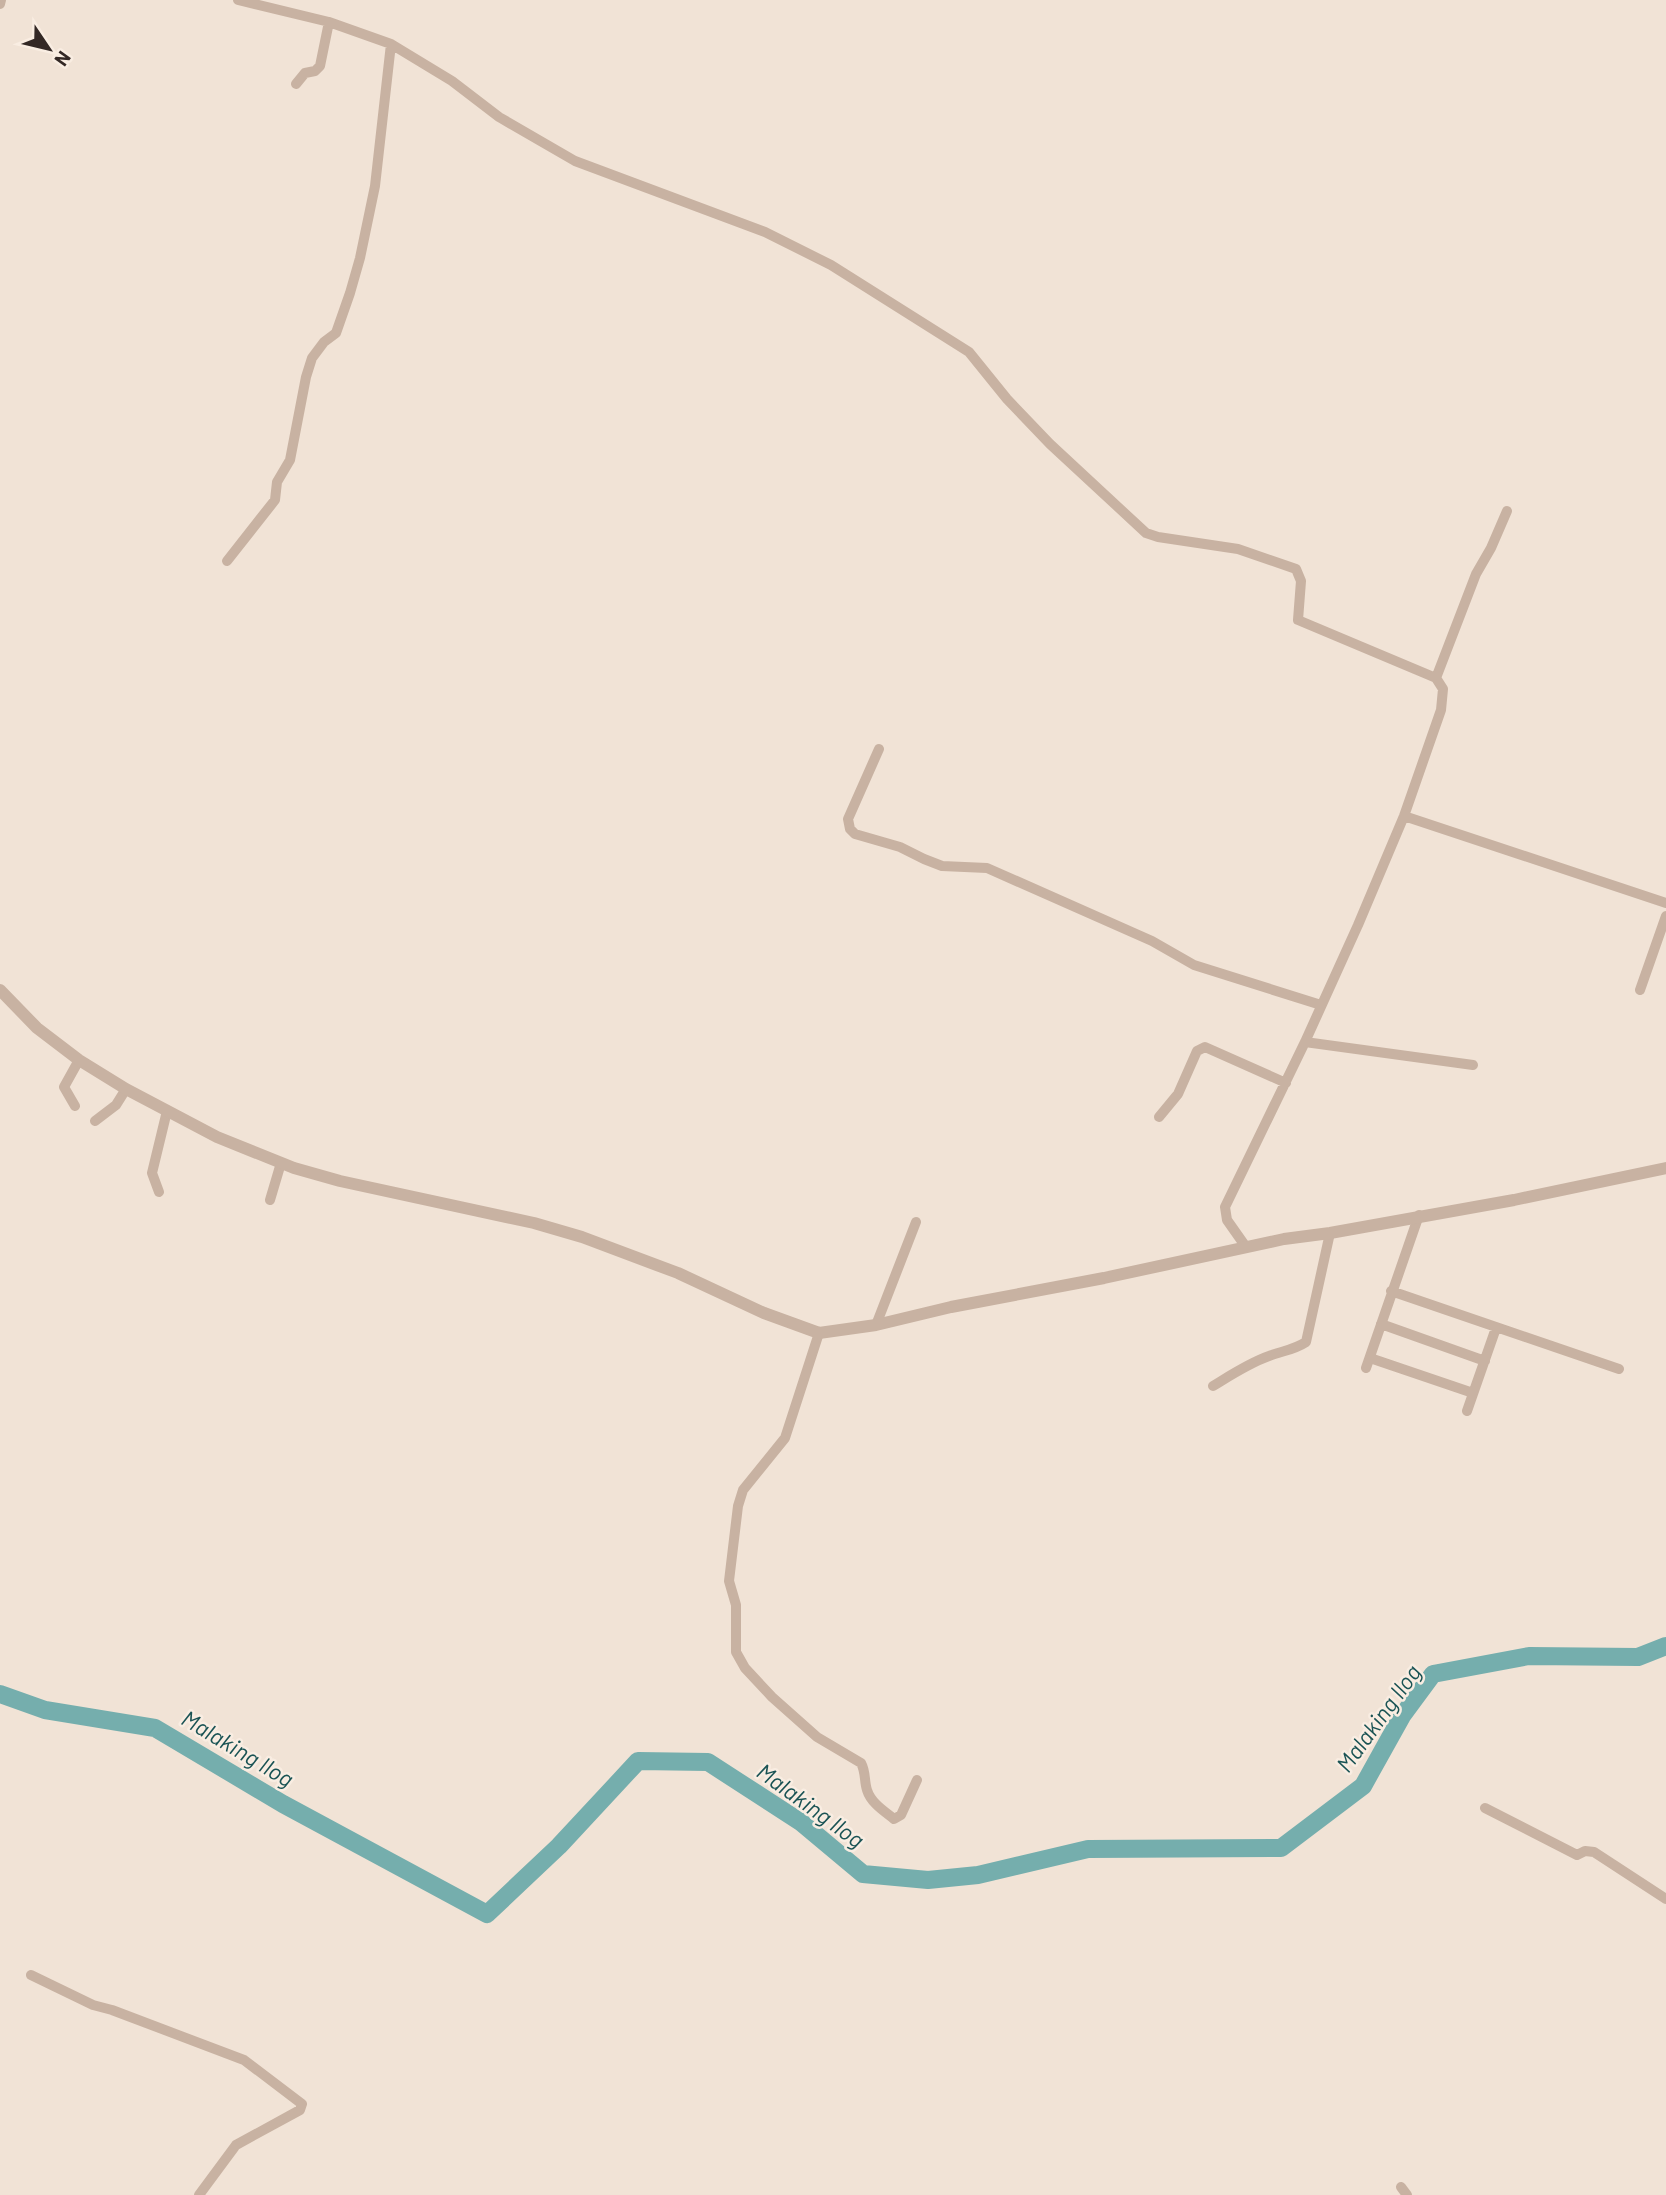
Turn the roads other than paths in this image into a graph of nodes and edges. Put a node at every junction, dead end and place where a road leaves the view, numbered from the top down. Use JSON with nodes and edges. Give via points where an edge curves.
{"nodes":[{"id":1,"x":238,"y":0,"type":"edge"},
{"id":2,"x":329,"y":22,"type":"junction"},
{"id":3,"x":391,"y":44,"type":"junction"},
{"id":4,"x":296,"y":84,"type":"dead end"},
{"id":5,"x":1507,"y":512,"type":"dead end"},
{"id":6,"x":227,"y":561,"type":"dead end"},
{"id":7,"x":1436,"y":678,"type":"junction"},
{"id":8,"x":879,"y":749,"type":"dead end"},
{"id":9,"x":1404,"y":816,"type":"junction"},
{"id":10,"x":1666,"y":903,"type":"edge"},
{"id":11,"x":1666,"y":916,"type":"edge"},
{"id":12,"x":0,"y":990,"type":"edge"},
{"id":13,"x":1640,"y":990,"type":"dead end"},
{"id":14,"x":1321,"y":1005,"type":"junction"},
{"id":15,"x":1304,"y":1042,"type":"junction"},
{"id":16,"x":79,"y":1060,"type":"junction"},
{"id":17,"x":1473,"y":1065,"type":"dead end"},
{"id":18,"x":1286,"y":1083,"type":"junction"},
{"id":19,"x":126,"y":1089,"type":"junction"},
{"id":20,"x":75,"y":1106,"type":"dead end"},
{"id":21,"x":167,"y":1111,"type":"junction"},
{"id":22,"x":1159,"y":1117,"type":"dead end"},
{"id":23,"x":95,"y":1121,"type":"dead end"},
{"id":24,"x":281,"y":1163,"type":"junction"},
{"id":25,"x":1666,"y":1168,"type":"edge"},
{"id":26,"x":159,"y":1192,"type":"dead end"},
{"id":27,"x":270,"y":1200,"type":"dead end"},
{"id":28,"x":1419,"y":1215,"type":"junction"},
{"id":29,"x":916,"y":1222,"type":"dead end"},
{"id":30,"x":1330,"y":1233,"type":"junction"},
{"id":31,"x":1247,"y":1247,"type":"junction"},
{"id":32,"x":1391,"y":1291,"type":"junction"},
{"id":33,"x":1381,"y":1324,"type":"junction"},
{"id":34,"x":876,"y":1325,"type":"junction"},
{"id":35,"x":1496,"y":1328,"type":"junction"},
{"id":36,"x":819,"y":1333,"type":"junction"},
{"id":37,"x":1485,"y":1361,"type":"junction"},
{"id":38,"x":1619,"y":1369,"type":"dead end"},
{"id":39,"x":1213,"y":1386,"type":"dead end"},
{"id":40,"x":1473,"y":1393,"type":"junction"},
{"id":41,"x":1466,"y":1411,"type":"dead end"},
{"id":42,"x":917,"y":1780,"type":"dead end"},
{"id":43,"x":1485,"y":1808,"type":"dead end"},
{"id":44,"x":1666,"y":1899,"type":"edge"},
{"id":45,"x":31,"y":1975,"type":"dead end"},
{"id":46,"x":199,"y":2195,"type":"edge"}],
"edges":[{"from":1,"to":2,"type":"street"},
{"from":2,"to":3,"type":"street"},
{"from":2,"to":4,"type":"street","via":[[320,66]]},
{"from":3,"to":6,"type":"street","via":[[375,186],[350,293],[336,333],[312,358],[290,460],[276,485],[275,500]]},
{"from":3,"to":7,"type":"street","via":[[575,162],[765,232],[831,265],[969,352],[1050,444],[1146,533],[1238,549],[1296,569],[1301,581],[1298,620]]},
{"from":5,"to":7,"type":"street","via":[[1475,574]]},
{"from":7,"to":9,"type":"street","via":[[1443,689],[1441,710]]},
{"from":8,"to":14,"type":"street","via":[[848,819],[855,834],[900,846],[942,866],[987,868],[1152,941],[1194,965]]},
{"from":9,"to":10,"type":"street"},
{"from":9,"to":14,"type":"street"},
{"from":11,"to":13,"type":"street"},
{"from":12,"to":16,"type":"street","via":[[37,1028]]},
{"from":14,"to":15,"type":"street"},
{"from":15,"to":17,"type":"street"},
{"from":15,"to":18,"type":"street"},
{"from":16,"to":19,"type":"street"},
{"from":16,"to":20,"type":"street","via":[[64,1087]]},
{"from":18,"to":22,"type":"street","via":[[1205,1047],[1197,1051],[1178,1094]]},
{"from":18,"to":31,"type":"street","via":[[1225,1207],[1227,1220]]},
{"from":19,"to":21,"type":"street"},
{"from":19,"to":23,"type":"street","via":[[116,1105]]},
{"from":21,"to":24,"type":"street"},
{"from":21,"to":26,"type":"street","via":[[152,1173]]},
{"from":24,"to":27,"type":"street"},
{"from":24,"to":36,"type":"street","via":[[582,1237]]},
{"from":25,"to":28,"type":"street"},
{"from":28,"to":30,"type":"street"},
{"from":28,"to":32,"type":"street"},
{"from":29,"to":34,"type":"street"},
{"from":30,"to":31,"type":"street"},
{"from":30,"to":39,"type":"street","via":[[1306,1342],[1248,1365]]},
{"from":31,"to":34,"type":"street"},
{"from":32,"to":33,"type":"street"},
{"from":32,"to":35,"type":"street"},
{"from":33,"to":37,"type":"street"},
{"from":33,"to":40,"type":"street","via":[[1368,1363]]},
{"from":34,"to":36,"type":"street"},
{"from":35,"to":37,"type":"street"},
{"from":35,"to":38,"type":"street"},
{"from":36,"to":42,"type":"street","via":[[785,1438],[743,1490],[738,1506],[729,1581],[736,1605],[736,1653],[772,1697],[817,1737],[860,1763],[867,1790],[894,1819],[901,1815]]},
{"from":37,"to":40,"type":"street"},
{"from":40,"to":41,"type":"street"},
{"from":43,"to":44,"type":"street","via":[[1577,1855],[1594,1852]]},
{"from":45,"to":46,"type":"street","via":[[93,2005],[244,2060],[302,2104],[300,2110],[236,2145]]}]}
